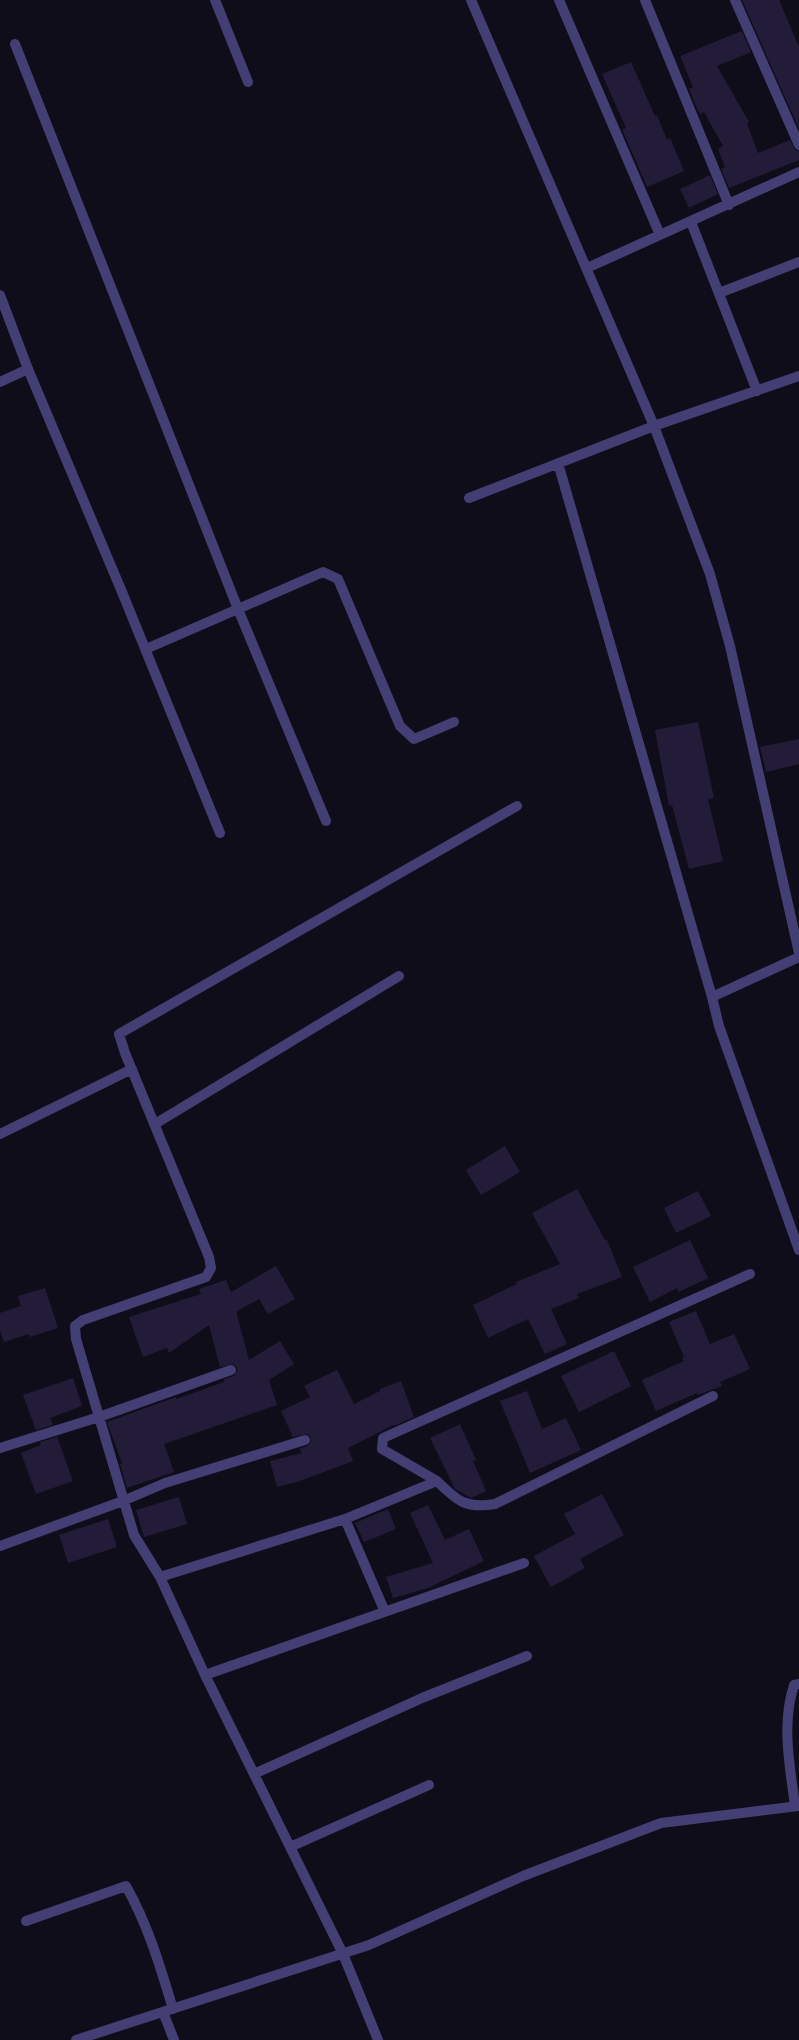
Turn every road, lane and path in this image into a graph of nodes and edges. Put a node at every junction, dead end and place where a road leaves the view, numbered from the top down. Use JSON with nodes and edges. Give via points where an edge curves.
{"nodes":[{"id":1,"x":216,"y":0,"type":"edge"},
{"id":2,"x":471,"y":0,"type":"edge"},
{"id":3,"x":559,"y":0,"type":"edge"},
{"id":4,"x":645,"y":0,"type":"edge"},
{"id":5,"x":735,"y":0,"type":"edge"},
{"id":6,"x":15,"y":44,"type":"dead end"},
{"id":7,"x":248,"y":82,"type":"dead end"},
{"id":8,"x":799,"y":145,"type":"edge"},
{"id":9,"x":799,"y":172,"type":"edge"},
{"id":10,"x":730,"y":204,"type":"junction"},
{"id":11,"x":691,"y":222,"type":"junction"},
{"id":12,"x":660,"y":236,"type":"junction"},
{"id":13,"x":799,"y":262,"type":"edge"},
{"id":14,"x":587,"y":268,"type":"junction"},
{"id":15,"x":719,"y":293,"type":"junction"},
{"id":16,"x":0,"y":295,"type":"edge"},
{"id":17,"x":28,"y":368,"type":"junction"},
{"id":18,"x":799,"y":376,"type":"edge"},
{"id":19,"x":0,"y":382,"type":"edge"},
{"id":20,"x":757,"y":391,"type":"junction"},
{"id":21,"x":654,"y":426,"type":"junction"},
{"id":22,"x":558,"y":463,"type":"junction"},
{"id":23,"x":469,"y":498,"type":"dead end"},
{"id":24,"x":238,"y":609,"type":"junction"},
{"id":25,"x":146,"y":649,"type":"junction"},
{"id":26,"x":454,"y":722,"type":"dead end"},
{"id":27,"x":517,"y":806,"type":"dead end"},
{"id":28,"x":326,"y":821,"type":"dead end"},
{"id":29,"x":220,"y":834,"type":"dead end"},
{"id":30,"x":799,"y":953,"type":"edge"},
{"id":31,"x":799,"y":957,"type":"edge"},
{"id":32,"x":399,"y":976,"type":"dead end"},
{"id":33,"x":712,"y":997,"type":"junction"},
{"id":34,"x":132,"y":1069,"type":"junction"},
{"id":35,"x":155,"y":1124,"type":"junction"},
{"id":36,"x":0,"y":1134,"type":"edge"},
{"id":37,"x":799,"y":1250,"type":"edge"},
{"id":38,"x":750,"y":1274,"type":"dead end"},
{"id":39,"x":231,"y":1370,"type":"dead end"},
{"id":40,"x":713,"y":1396,"type":"dead end"},
{"id":41,"x":99,"y":1417,"type":"junction"},
{"id":42,"x":305,"y":1440,"type":"dead end"},
{"id":43,"x":0,"y":1448,"type":"edge"},
{"id":44,"x":437,"y":1482,"type":"junction"},
{"id":45,"x":123,"y":1501,"type":"junction"},
{"id":46,"x":345,"y":1519,"type":"junction"},
{"id":47,"x":0,"y":1546,"type":"edge"},
{"id":48,"x":524,"y":1563,"type":"dead end"},
{"id":49,"x":160,"y":1576,"type":"junction"},
{"id":50,"x":385,"y":1612,"type":"junction"},
{"id":51,"x":527,"y":1656,"type":"dead end"},
{"id":52,"x":205,"y":1675,"type":"junction"},
{"id":53,"x":799,"y":1684,"type":"edge"},
{"id":54,"x":254,"y":1774,"type":"junction"},
{"id":55,"x":428,"y":1785,"type":"dead end"},
{"id":56,"x":797,"y":1806,"type":"edge"},
{"id":57,"x":290,"y":1847,"type":"junction"},
{"id":58,"x":26,"y":1921,"type":"dead end"},
{"id":59,"x":343,"y":1954,"type":"junction"},
{"id":60,"x":168,"y":2010,"type":"junction"},
{"id":61,"x":76,"y":2040,"type":"edge"},
{"id":62,"x":174,"y":2040,"type":"edge"},
{"id":63,"x":378,"y":2040,"type":"edge"}],
"edges":[{"from":1,"to":7,"type":"street"},
{"from":2,"to":14,"type":"street"},
{"from":3,"to":12,"type":"street"},
{"from":4,"to":10,"type":"street"},
{"from":5,"to":8,"type":"street"},
{"from":6,"to":24,"type":"street"},
{"from":9,"to":10,"type":"street"},
{"from":10,"to":11,"type":"street"},
{"from":11,"to":12,"type":"street"},
{"from":11,"to":15,"type":"street"},
{"from":12,"to":14,"type":"street"},
{"from":13,"to":15,"type":"street"},
{"from":14,"to":21,"type":"street"},
{"from":15,"to":20,"type":"street"},
{"from":16,"to":17,"type":"street"},
{"from":17,"to":19,"type":"street"},
{"from":17,"to":25,"type":"street"},
{"from":18,"to":20,"type":"street"},
{"from":20,"to":21,"type":"street"},
{"from":21,"to":22,"type":"street"},
{"from":21,"to":30,"type":"street","via":[[710,574],[730,646]]},
{"from":22,"to":23,"type":"street"},
{"from":22,"to":33,"type":"street"},
{"from":24,"to":25,"type":"street"},
{"from":24,"to":26,"type":"street","via":[[323,572],[338,579],[400,726],[414,739]]},
{"from":24,"to":28,"type":"street"},
{"from":25,"to":29,"type":"street"},
{"from":27,"to":34,"type":"street","via":[[119,1034]]},
{"from":31,"to":33,"type":"street"},
{"from":32,"to":35,"type":"street"},
{"from":33,"to":37,"type":"street","via":[[719,1026]]},
{"from":34,"to":35,"type":"street"},
{"from":34,"to":36,"type":"street"},
{"from":35,"to":41,"type":"street","via":[[209,1257],[211,1268],[206,1277],[83,1320],[75,1326],[76,1339]]},
{"from":38,"to":44,"type":"street","via":[[383,1438],[382,1449]]},
{"from":39,"to":41,"type":"street"},
{"from":40,"to":44,"type":"street","via":[[495,1504],[479,1507],[460,1502]]},
{"from":41,"to":43,"type":"street"},
{"from":41,"to":45,"type":"street"},
{"from":42,"to":45,"type":"street","via":[[165,1484]]},
{"from":44,"to":46,"type":"street"},
{"from":45,"to":47,"type":"street"},
{"from":45,"to":49,"type":"street","via":[[134,1535]]},
{"from":46,"to":49,"type":"street"},
{"from":46,"to":50,"type":"street"},
{"from":48,"to":50,"type":"street"},
{"from":49,"to":52,"type":"street"},
{"from":50,"to":52,"type":"street"},
{"from":51,"to":54,"type":"street","via":[[422,1698]]},
{"from":52,"to":54,"type":"street"},
{"from":53,"to":56,"type":"street","via":[[794,1686],[788,1702],[786,1732]]},
{"from":54,"to":57,"type":"street"},
{"from":55,"to":57,"type":"street"},
{"from":56,"to":59,"type":"street","via":[[661,1824],[523,1876],[369,1945]]},
{"from":57,"to":59,"type":"street"},
{"from":58,"to":60,"type":"street","via":[[126,1886],[139,1909],[156,1950]]},
{"from":59,"to":60,"type":"street"},
{"from":59,"to":63,"type":"street"},
{"from":60,"to":61,"type":"street"},
{"from":60,"to":62,"type":"street"}]}
